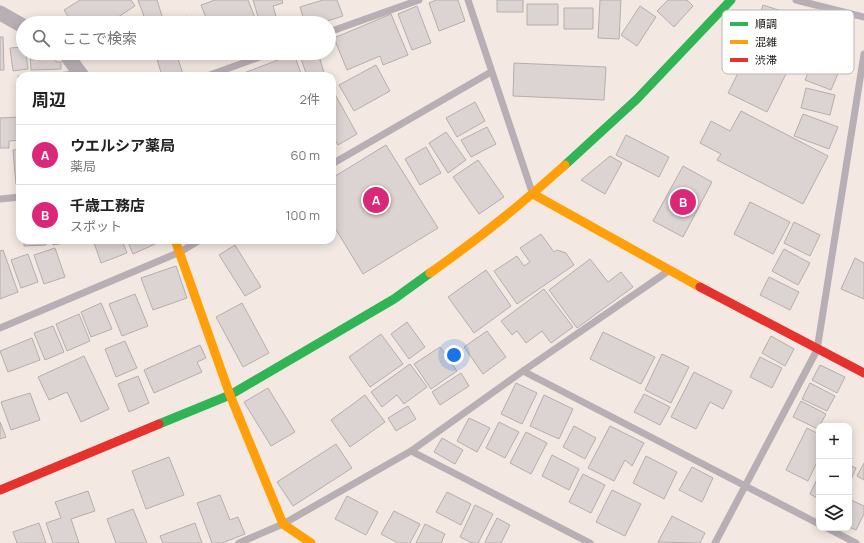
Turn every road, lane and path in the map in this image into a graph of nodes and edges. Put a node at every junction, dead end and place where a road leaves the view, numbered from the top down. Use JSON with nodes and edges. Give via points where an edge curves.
{"nodes":[{"id":1,"x":420,"y":0,"type":"edge"},
{"id":2,"x":468,"y":0,"type":"edge"},
{"id":3,"x":731,"y":0,"type":"edge"},
{"id":4,"x":796,"y":0,"type":"edge"},
{"id":5,"x":836,"y":10,"type":"edge"},
{"id":6,"x":0,"y":13,"type":"edge"},
{"id":7,"x":854,"y":14,"type":"edge"},
{"id":8,"x":864,"y":17,"type":"edge"},
{"id":9,"x":16,"y":22,"type":"edge"},
{"id":10,"x":336,"y":30,"type":"edge"},
{"id":11,"x":864,"y":54,"type":"edge"},
{"id":12,"x":70,"y":60,"type":"edge"},
{"id":13,"x":252,"y":60,"type":"edge"},
{"id":14,"x":79,"y":72,"type":"edge"},
{"id":15,"x":218,"y":72,"type":"edge"},
{"id":16,"x":491,"y":72,"type":"junction"},
{"id":17,"x":862,"y":77,"type":"edge"},
{"id":18,"x":336,"y":162,"type":"edge"},
{"id":19,"x":533,"y":194,"type":"junction"},
{"id":20,"x":16,"y":197,"type":"edge"},
{"id":21,"x":0,"y":199,"type":"edge"},
{"id":22,"x":177,"y":244,"type":"edge"},
{"id":23,"x":193,"y":244,"type":"edge"},
{"id":24,"x":180,"y":252,"type":"junction"},
{"id":25,"x":669,"y":271,"type":"junction"},
{"id":26,"x":0,"y":328,"type":"edge"},
{"id":27,"x":817,"y":350,"type":"junction"},
{"id":28,"x":523,"y":371,"type":"junction"},
{"id":29,"x":864,"y":373,"type":"edge"},
{"id":30,"x":230,"y":395,"type":"junction"},
{"id":31,"x":411,"y":451,"type":"junction"},
{"id":32,"x":746,"y":486,"type":"junction"},
{"id":33,"x":0,"y":490,"type":"edge"},
{"id":34,"x":816,"y":522,"type":"edge"},
{"id":35,"x":283,"y":524,"type":"junction"},
{"id":36,"x":833,"y":531,"type":"edge"},
{"id":37,"x":239,"y":543,"type":"edge"},
{"id":38,"x":311,"y":543,"type":"edge"},
{"id":39,"x":590,"y":543,"type":"edge"},
{"id":40,"x":715,"y":543,"type":"edge"},
{"id":41,"x":856,"y":543,"type":"edge"}],
"edges":[{"from":1,"to":10,"type":"lane"},
{"from":2,"to":16,"type":"lane"},
{"from":3,"to":19,"type":"street","via":[[637,99]]},
{"from":4,"to":5,"type":"lane"},
{"from":6,"to":9,"type":"street"},
{"from":7,"to":8,"type":"lane"},
{"from":11,"to":17,"type":"lane"},
{"from":12,"to":14,"type":"street"},
{"from":13,"to":15,"type":"lane"},
{"from":16,"to":18,"type":"lane"},
{"from":16,"to":19,"type":"lane"},
{"from":17,"to":27,"type":"lane"},
{"from":19,"to":25,"type":"street"},
{"from":19,"to":30,"type":"street","via":[[464,249],[394,299]]},
{"from":20,"to":21,"type":"lane"},
{"from":22,"to":24,"type":"street"},
{"from":23,"to":24,"type":"lane"},
{"from":24,"to":26,"type":"lane"},
{"from":24,"to":30,"type":"street"},
{"from":25,"to":27,"type":"street"},
{"from":25,"to":28,"type":"lane"},
{"from":27,"to":29,"type":"street"},
{"from":27,"to":32,"type":"lane"},
{"from":28,"to":31,"type":"lane"},
{"from":28,"to":32,"type":"lane"},
{"from":30,"to":33,"type":"street"},
{"from":30,"to":35,"type":"street"},
{"from":31,"to":35,"type":"lane"},
{"from":31,"to":39,"type":"lane"},
{"from":32,"to":34,"type":"lane"},
{"from":32,"to":40,"type":"lane"},
{"from":35,"to":37,"type":"lane"},
{"from":35,"to":38,"type":"street"},
{"from":36,"to":41,"type":"lane"}]}
